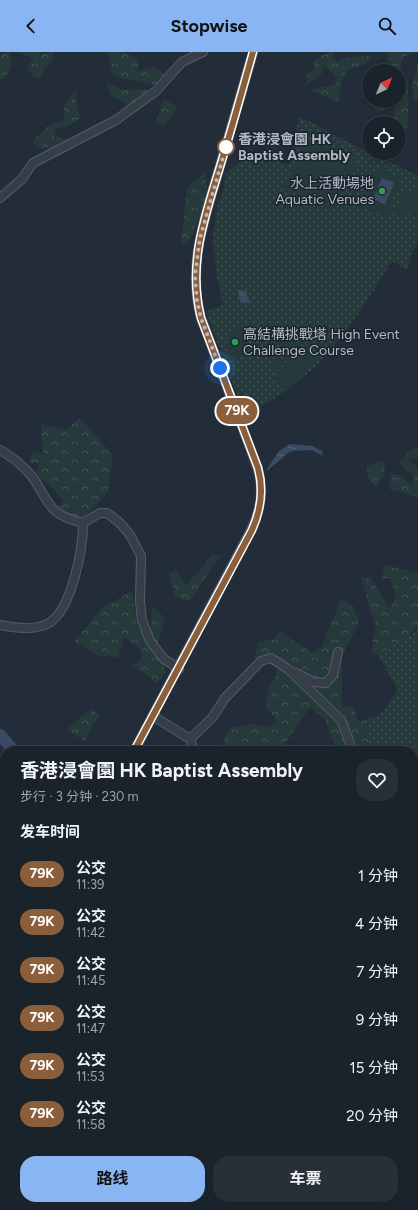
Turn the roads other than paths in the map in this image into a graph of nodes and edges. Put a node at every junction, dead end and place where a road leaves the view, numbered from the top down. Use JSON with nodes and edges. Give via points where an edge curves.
{"nodes":[{"id":1,"x":203,"y":52,"type":"edge"},
{"id":2,"x":253,"y":52,"type":"edge"},
{"id":3,"x":0,"y":198,"type":"edge"},
{"id":4,"x":0,"y":450,"type":"edge"},
{"id":5,"x":83,"y":523,"type":"junction"},
{"id":6,"x":0,"y":625,"type":"edge"},
{"id":7,"x":338,"y":652,"type":"dead end"},
{"id":8,"x":179,"y":669,"type":"junction"},
{"id":9,"x":288,"y":669,"type":"junction"},
{"id":10,"x":153,"y":716,"type":"junction"},
{"id":11,"x":190,"y":739,"type":"junction"},
{"id":12,"x":137,"y":746,"type":"edge"},
{"id":13,"x":192,"y":746,"type":"edge"},
{"id":14,"x":351,"y":746,"type":"edge"}],
"edges":[{"from":1,"to":3,"type":"street","via":[[182,62],[156,91],[116,120],[33,163],[22,179]]},
{"from":2,"to":8,"type":"street","via":[[200,238],[195,275],[201,318],[258,468],[261,501],[252,530]]},
{"from":4,"to":5,"type":"street","via":[[26,470],[56,513]]},
{"from":5,"to":6,"type":"street","via":[[81,553],[69,595],[56,616],[45,625],[30,628]]},
{"from":5,"to":8,"type":"street","via":[[100,513],[107,512],[130,535],[141,556],[142,620],[150,641],[164,658]]},
{"from":7,"to":9,"type":"street","via":[[333,675],[326,682],[314,682]]},
{"from":8,"to":10,"type":"street"},
{"from":9,"to":11,"type":"street","via":[[274,659],[267,658],[225,698],[212,718]]},
{"from":9,"to":14,"type":"street","via":[[341,720]]},
{"from":10,"to":11,"type":"street"},
{"from":10,"to":12,"type":"street"},
{"from":11,"to":13,"type":"street"}]}
